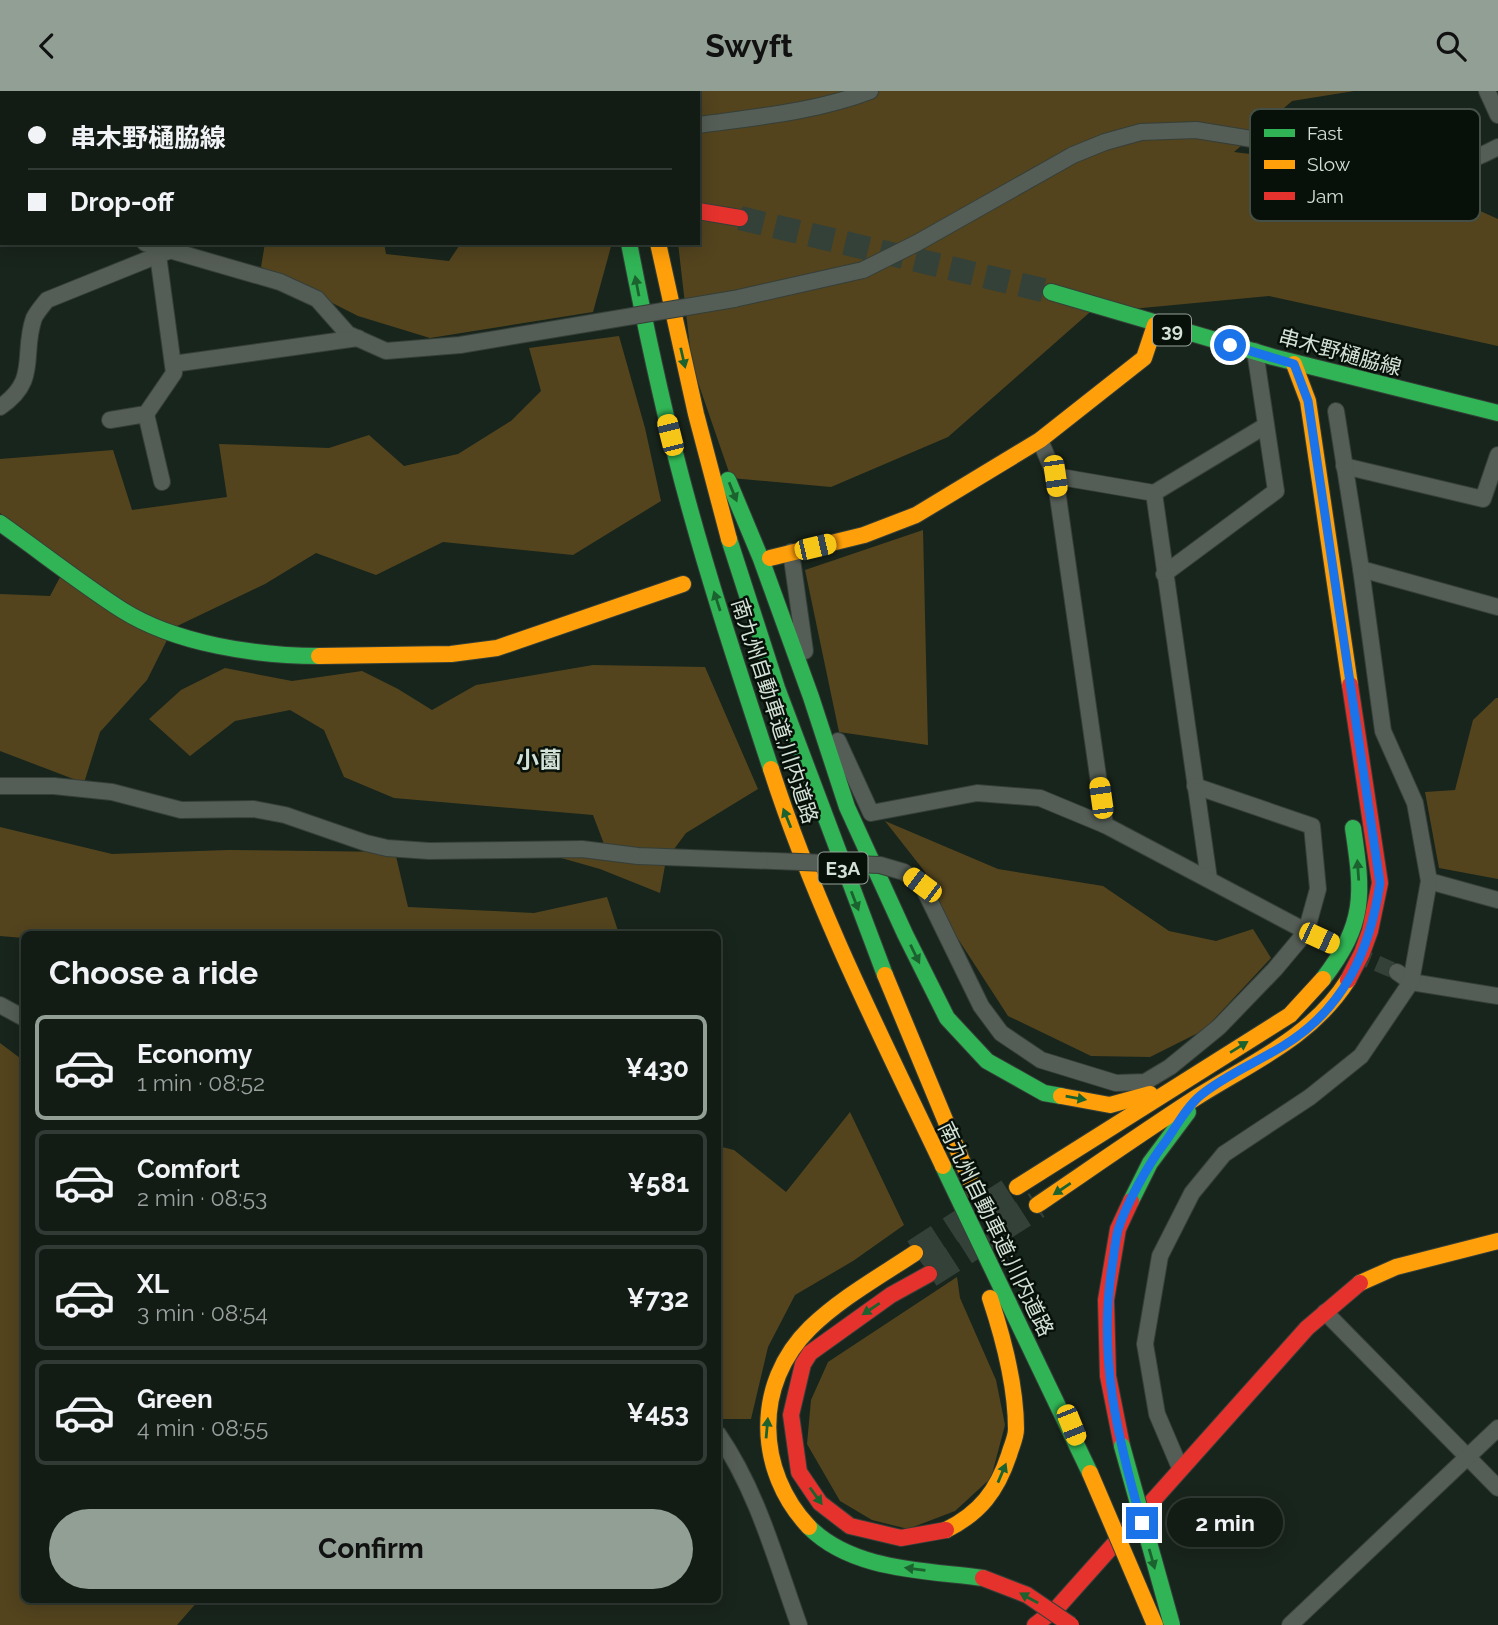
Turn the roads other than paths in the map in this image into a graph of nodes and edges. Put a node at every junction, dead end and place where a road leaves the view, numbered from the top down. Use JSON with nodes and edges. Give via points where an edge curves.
{"nodes":[{"id":1,"x":870,"y":91,"type":"edge"},
{"id":2,"x":1487,"y":91,"type":"edge"},
{"id":3,"x":1498,"y":115,"type":"edge"},
{"id":4,"x":700,"y":125,"type":"edge"},
{"id":5,"x":1250,"y":139,"type":"edge"},
{"id":6,"x":1498,"y":147,"type":"edge"},
{"id":7,"x":1480,"y":157,"type":"edge"},
{"id":8,"x":700,"y":211,"type":"edge"},
{"id":9,"x":740,"y":218,"type":"tunnel mouth"},
{"id":10,"x":149,"y":245,"type":"edge"},
{"id":11,"x":629,"y":245,"type":"edge"},
{"id":12,"x":658,"y":245,"type":"edge"},
{"id":13,"x":165,"y":252,"type":"junction"},
{"id":14,"x":1051,"y":292,"type":"tunnel mouth"},
{"id":15,"x":1155,"y":325,"type":"junction"},
{"id":16,"x":358,"y":338,"type":"junction"},
{"id":17,"x":1255,"y":351,"type":"junction"},
{"id":18,"x":173,"y":364,"type":"junction"},
{"id":19,"x":1294,"y":364,"type":"junction"},
{"id":20,"x":689,"y":384,"type":"junction"},
{"id":21,"x":1289,"y":403,"type":"dead end"},
{"id":22,"x":0,"y":407,"type":"edge"},
{"id":23,"x":1336,"y":411,"type":"dead end"},
{"id":24,"x":1498,"y":413,"type":"edge"},
{"id":25,"x":146,"y":414,"type":"junction"},
{"id":26,"x":110,"y":420,"type":"dead end"},
{"id":27,"x":1265,"y":426,"type":"junction"},
{"id":28,"x":1040,"y":440,"type":"junction"},
{"id":29,"x":1498,"y":455,"type":"edge"},
{"id":30,"x":1344,"y":466,"type":"junction"},
{"id":31,"x":1055,"y":476,"type":"junction"},
{"id":32,"x":162,"y":482,"type":"dead end"},
{"id":33,"x":1154,"y":493,"type":"junction"},
{"id":34,"x":1491,"y":501,"type":"edge"},
{"id":35,"x":0,"y":523,"type":"edge"},
{"id":36,"x":791,"y":552,"type":"junction"},
{"id":37,"x":770,"y":558,"type":"dead end"},
{"id":38,"x":1361,"y":569,"type":"junction"},
{"id":39,"x":1164,"y":574,"type":"junction"},
{"id":40,"x":683,"y":584,"type":"dead end"},
{"id":41,"x":1498,"y":607,"type":"edge"},
{"id":42,"x":0,"y":786,"type":"edge"},
{"id":43,"x":1195,"y":786,"type":"junction"},
{"id":44,"x":1350,"y":812,"type":"dead end"},
{"id":45,"x":1105,"y":825,"type":"junction"},
{"id":46,"x":1209,"y":879,"type":"junction"},
{"id":47,"x":1429,"y":881,"type":"junction"},
{"id":48,"x":1498,"y":900,"type":"edge"},
{"id":49,"x":1306,"y":932,"type":"junction"},
{"id":50,"x":838,"y":939,"type":"junction"},
{"id":51,"x":1332,"y":944,"type":"dead end"},
{"id":52,"x":1404,"y":977,"type":"junction"},
{"id":53,"x":1498,"y":996,"type":"edge"},
{"id":54,"x":0,"y":1005,"type":"edge"},
{"id":55,"x":21,"y":1016,"type":"edge"},
{"id":56,"x":1182,"y":1083,"type":"junction"},
{"id":57,"x":1200,"y":1096,"type":"junction"},
{"id":58,"x":1017,"y":1187,"type":"tunnel mouth"},
{"id":59,"x":1037,"y":1205,"type":"tunnel mouth"},
{"id":60,"x":1498,"y":1241,"type":"edge"},
{"id":61,"x":915,"y":1253,"type":"tunnel mouth"},
{"id":62,"x":929,"y":1274,"type":"tunnel mouth"},
{"id":63,"x":1325,"y":1312,"type":"junction"},
{"id":64,"x":1498,"y":1428,"type":"edge"},
{"id":65,"x":721,"y":1439,"type":"edge"},
{"id":66,"x":1469,"y":1457,"type":"junction"},
{"id":67,"x":1180,"y":1468,"type":"junction"},
{"id":68,"x":1090,"y":1473,"type":"junction"},
{"id":69,"x":1498,"y":1488,"type":"edge"},
{"id":70,"x":799,"y":1625,"type":"edge"},
{"id":71,"x":1035,"y":1625,"type":"edge"},
{"id":72,"x":1072,"y":1625,"type":"edge"},
{"id":73,"x":1155,"y":1625,"type":"edge"},
{"id":74,"x":1171,"y":1625,"type":"edge"},
{"id":75,"x":1290,"y":1625,"type":"edge"}],
"edges":[{"from":1,"to":4,"type":"street","via":[[782,114]]},
{"from":2,"to":3,"type":"street"},
{"from":5,"to":16,"type":"street","bridge":true,"via":[[1196,130],[1141,132],[1105,142],[863,270],[734,299],[460,345],[386,351]]},
{"from":6,"to":7,"type":"street","bridge":true},
{"from":8,"to":9,"type":"main road"},
{"from":10,"to":13,"type":"street"},
{"from":50,"to":11,"type":"main road","name":"南九州自動車道;川内道路","number":"E3A","one_way":true,"via":[[782,804],[710,578],[659,389]]},
{"from":12,"to":20,"type":"main road","name":"南九州自動車道;川内道路","number":"E3A","one_way":true},
{"from":13,"to":16,"type":"street","via":[[280,282],[317,299],[348,334]]},
{"from":13,"to":18,"type":"street"},
{"from":13,"to":22,"type":"street","via":[[47,300],[34,317],[24,381],[14,397]]},
{"from":14,"to":15,"type":"main road","name":"串木野樋脇線","number":"39"},
{"from":15,"to":17,"type":"main road","name":"串木野樋脇線","number":"39"},
{"from":15,"to":28,"type":"main road","via":[[1144,358]]},
{"from":16,"to":18,"type":"street"},
{"from":17,"to":19,"type":"main road","name":"串木野樋脇線","number":"39"},
{"from":17,"to":27,"type":"street"},
{"from":18,"to":25,"type":"street","via":[[174,373]]},
{"from":19,"to":21,"type":"main road"},
{"from":19,"to":24,"type":"main road","name":"串木野樋脇線","number":"39"},
{"from":19,"to":57,"type":"main road","via":[[1308,401],[1380,883],[1364,953],[1343,990],[1287,1044]]},
{"from":20,"to":56,"type":"main road","one_way":true,"via":[[761,559],[847,807],[947,1018],[987,1061],[1044,1093],[1110,1105]]},
{"from":20,"to":68,"type":"main road","name":"南九州自動車道;川内道路","number":"E3A","one_way":true,"via":[[769,669],[920,1064]]},
{"from":23,"to":30,"type":"street"},
{"from":25,"to":26,"type":"street"},
{"from":25,"to":32,"type":"street"},
{"from":27,"to":33,"type":"street"},
{"from":27,"to":39,"type":"street","via":[[1276,491]]},
{"from":28,"to":31,"type":"street"},
{"from":28,"to":36,"type":"main road","via":[[916,515],[864,535]]},
{"from":29,"to":34,"type":"street"},
{"from":30,"to":34,"type":"street"},
{"from":30,"to":38,"type":"street"},
{"from":31,"to":33,"type":"street"},
{"from":31,"to":45,"type":"street"},
{"from":33,"to":39,"type":"street"},
{"from":35,"to":40,"type":"main road","via":[[124,611],[155,627],[219,647],[290,656],[451,654],[497,648]]},
{"from":36,"to":37,"type":"main road"},
{"from":36,"to":45,"type":"street","via":[[809,679],[871,813],[977,793],[1040,798]]},
{"from":38,"to":41,"type":"street"},
{"from":38,"to":47,"type":"street","via":[[1383,731],[1415,803]]},
{"from":39,"to":43,"type":"street"},
{"from":42,"to":49,"type":"street","bridge":true,"via":[[112,792],[181,810],[254,809],[387,848],[582,849],[638,856],[880,865],[904,872],[922,885],[981,1006],[1001,1033],[1041,1060],[1116,1083],[1145,1082],[1170,1067],[1219,1027]]},
{"from":43,"to":46,"type":"street"},
{"from":43,"to":49,"type":"street","via":[[1312,826],[1318,889]]},
{"from":56,"to":44,"type":"main road","one_way":true,"via":[[1290,1015],[1319,985],[1347,943],[1360,902]]},
{"from":45,"to":46,"type":"street"},
{"from":46,"to":49,"type":"street"},
{"from":47,"to":48,"type":"street"},
{"from":47,"to":52,"type":"street"},
{"from":49,"to":51,"type":"street"},
{"from":62,"to":50,"type":"main road","one_way":true,"via":[[891,1295],[810,1353],[791,1415],[799,1472],[820,1503],[850,1526],[901,1538],[941,1533],[965,1521],[982,1505],[1001,1479],[1016,1432],[1013,1394],[988,1289],[885,1063]]},
{"from":50,"to":68,"type":"main road","name":"南九州自動車道;川内道路","number":"E3A"},
{"from":52,"to":53,"type":"street"},
{"from":52,"to":67,"type":"street","via":[[1361,1056],[1310,1097],[1224,1154],[1192,1193],[1160,1256],[1145,1344],[1157,1414]]},
{"from":54,"to":55,"type":"street"},
{"from":56,"to":58,"type":"main road"},
{"from":57,"to":59,"type":"main road","one_way":true},
{"from":57,"to":74,"type":"main road","one_way":true,"bridge":true,"via":[[1150,1163],[1118,1229],[1107,1300],[1108,1375],[1122,1446]]},
{"from":60,"to":63,"type":"main road","via":[[1396,1267],[1361,1282]]},
{"from":72,"to":61,"type":"main road","one_way":true,"bridge":true,"via":[[1027,1595],[983,1578],[901,1567],[832,1546],[800,1518],[775,1475],[765,1434],[775,1381],[788,1352],[844,1299]]},
{"from":63,"to":66,"type":"street"},
{"from":63,"to":67,"type":"main road"},
{"from":64,"to":66,"type":"street"},
{"from":65,"to":70,"type":"street","via":[[757,1509]]},
{"from":66,"to":69,"type":"street"},
{"from":66,"to":75,"type":"street"},
{"from":67,"to":71,"type":"main road","via":[[1057,1608]]},
{"from":68,"to":73,"type":"main road","name":"南九州自動車道;川内道路","number":"E3A","bridge":true}]}
